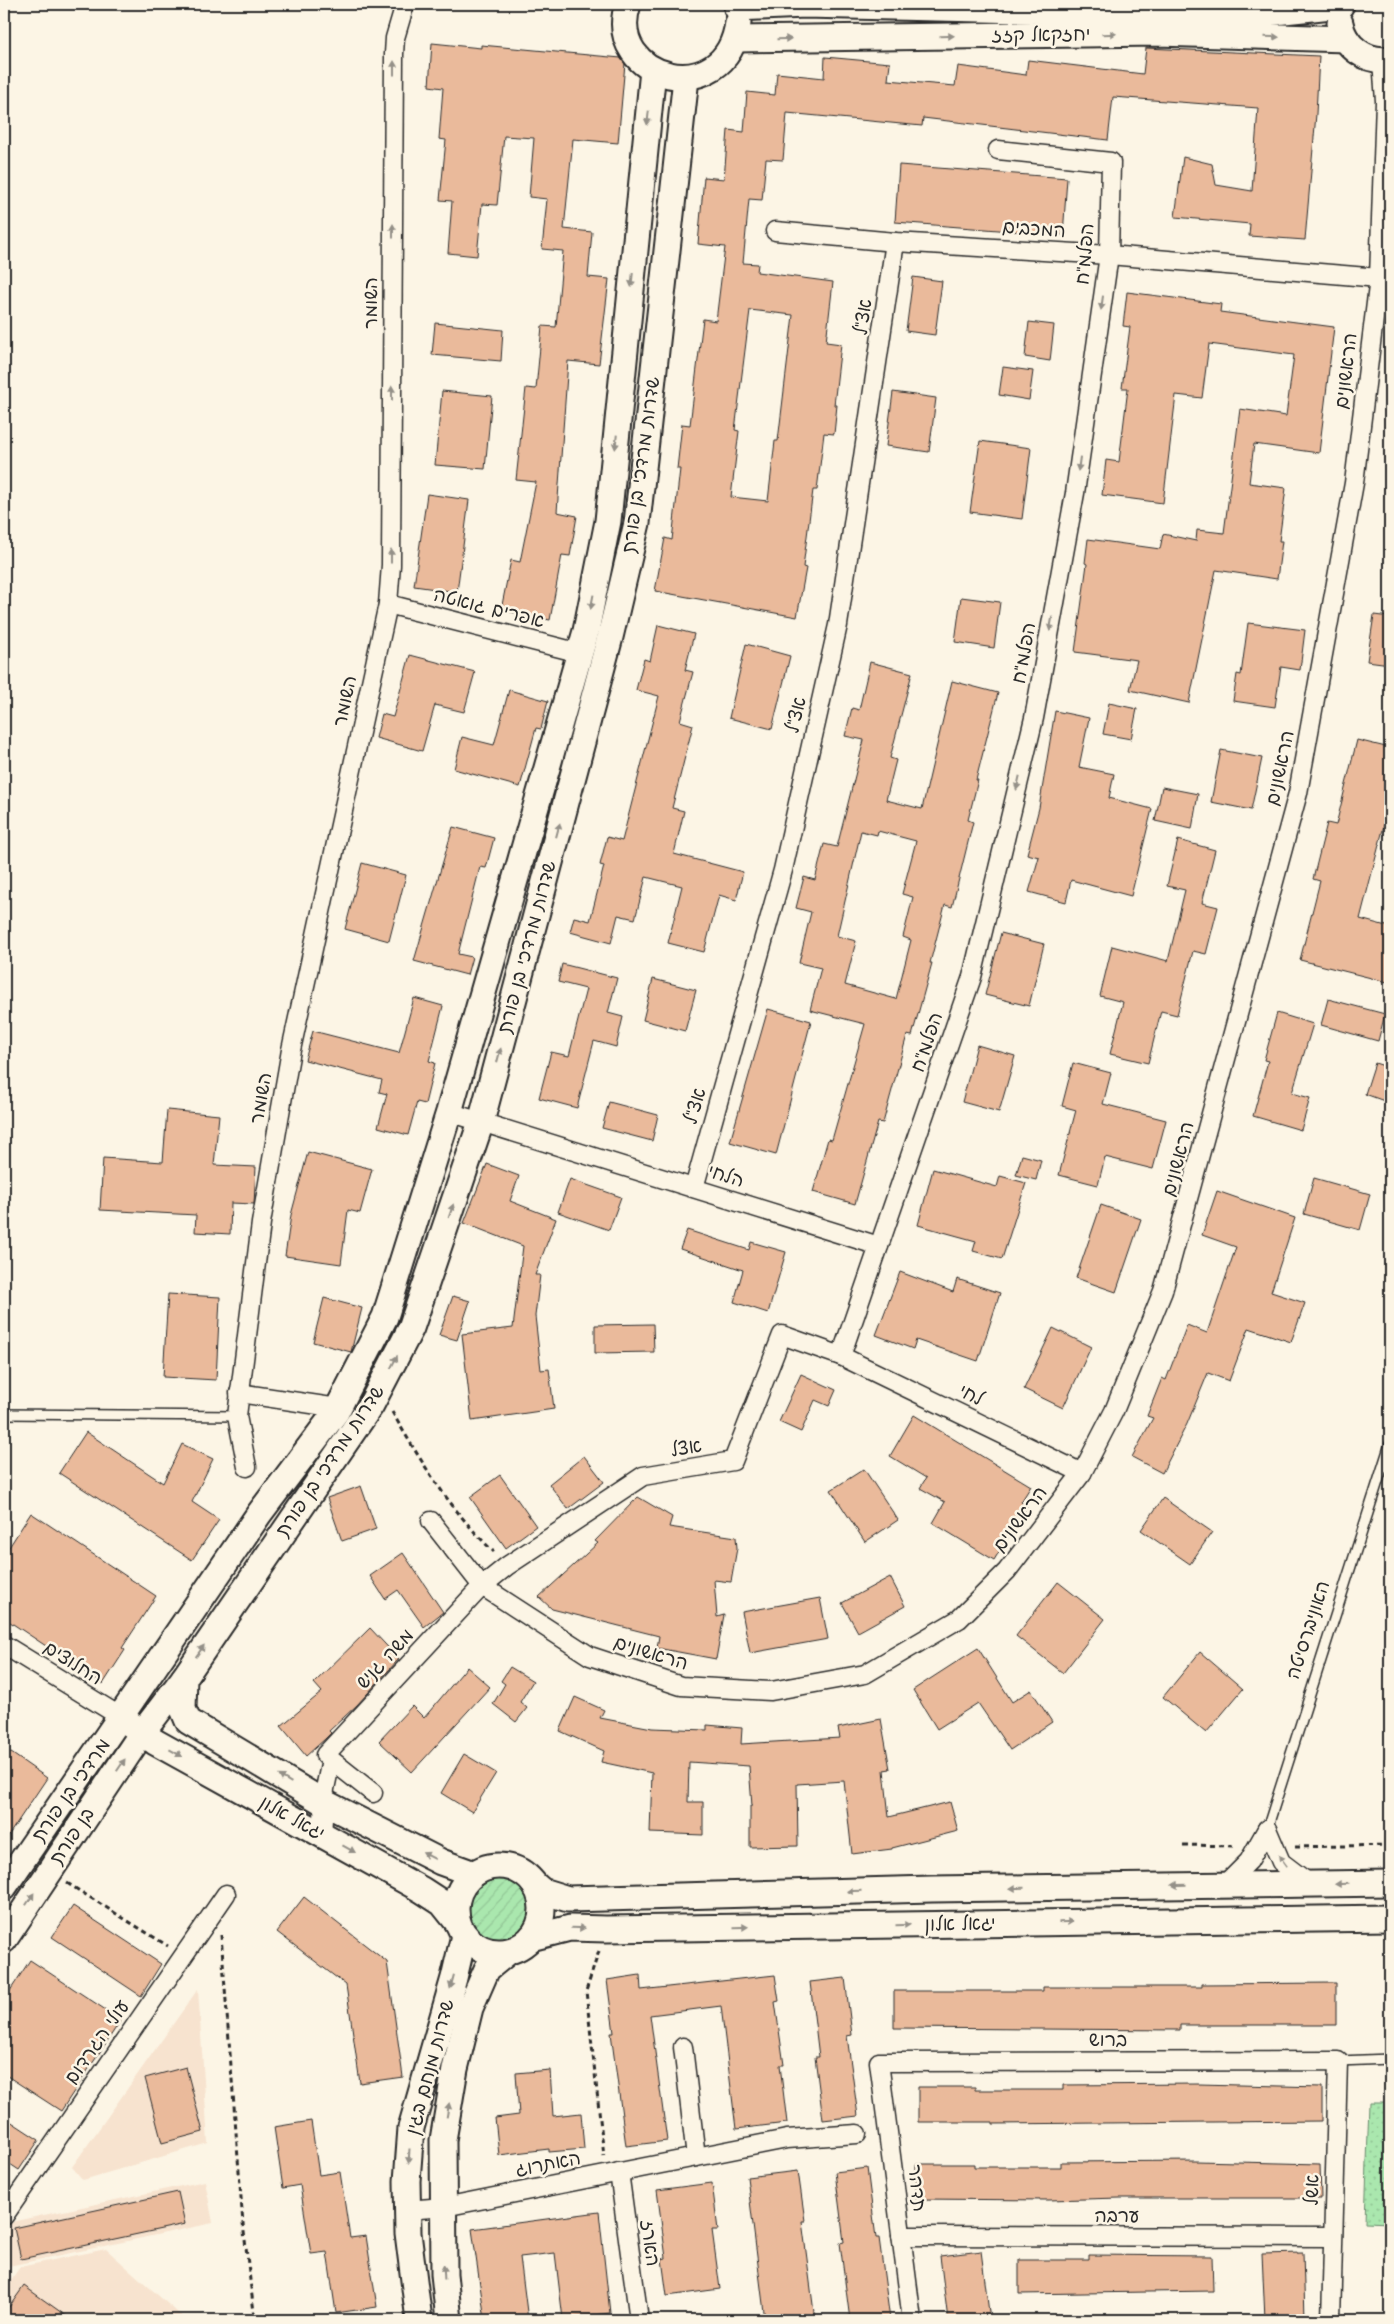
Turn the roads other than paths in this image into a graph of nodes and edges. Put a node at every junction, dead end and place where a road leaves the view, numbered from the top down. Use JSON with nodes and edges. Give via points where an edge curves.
{"nodes":[{"id":1,"x":628,"y":4,"type":"edge"},
{"id":2,"x":1341,"y":4,"type":"edge"},
{"id":3,"x":736,"y":6,"type":"edge"},
{"id":4,"x":404,"y":7,"type":"edge"},
{"id":5,"x":1131,"y":8,"type":"edge"},
{"id":6,"x":736,"y":39,"type":"junction"},
{"id":7,"x":1346,"y":39,"type":"junction"},
{"id":8,"x":1386,"y":60,"type":"edge"},
{"id":9,"x":653,"y":70,"type":"junction"},
{"id":10,"x":686,"y":78,"type":"junction"},
{"id":11,"x":1388,"y":101,"type":"edge"},
{"id":12,"x":998,"y":150,"type":"dead end"},
{"id":13,"x":775,"y":231,"type":"dead end"},
{"id":14,"x":895,"y":242,"type":"junction"},
{"id":15,"x":1109,"y":255,"type":"junction"},
{"id":16,"x":1379,"y":278,"type":"junction"},
{"id":17,"x":388,"y":604,"type":"junction"},
{"id":18,"x":580,"y":653,"type":"junction"},
{"id":19,"x":449,"y":1112,"type":"junction"},
{"id":20,"x":481,"y":1122,"type":"junction"},
{"id":21,"x":694,"y":1188,"type":"junction"},
{"id":22,"x":879,"y":1246,"type":"junction"},
{"id":23,"x":841,"y":1356,"type":"junction"},
{"id":24,"x":240,"y":1393,"type":"junction"},
{"id":25,"x":338,"y":1408,"type":"junction"},
{"id":26,"x":4,"y":1414,"type":"edge"},
{"id":27,"x":237,"y":1416,"type":"junction"},
{"id":28,"x":1390,"y":1444,"type":"edge"},
{"id":29,"x":247,"y":1466,"type":"dead end"},
{"id":30,"x":1082,"y":1473,"type":"junction"},
{"id":31,"x":431,"y":1521,"type":"dead end"},
{"id":32,"x":482,"y":1586,"type":"junction"},
{"id":33,"x":4,"y":1645,"type":"edge"},
{"id":34,"x":184,"y":1678,"type":"junction"},
{"id":35,"x":121,"y":1717,"type":"junction"},
{"id":36,"x":142,"y":1733,"type":"junction"},
{"id":37,"x":331,"y":1760,"type":"junction"},
{"id":38,"x":373,"y":1792,"type":"dead end"},
{"id":39,"x":323,"y":1802,"type":"junction"},
{"id":40,"x":1267,"y":1829,"type":"junction"},
{"id":41,"x":322,"y":1834,"type":"junction"},
{"id":42,"x":474,"y":1874,"type":"junction"},
{"id":43,"x":1390,"y":1883,"type":"edge"},
{"id":44,"x":1310,"y":1884,"type":"junction"},
{"id":45,"x":535,"y":1885,"type":"junction"},
{"id":46,"x":1225,"y":1885,"type":"junction"},
{"id":47,"x":4,"y":1888,"type":"edge"},
{"id":48,"x":222,"y":1899,"type":"road end"},
{"id":49,"x":1390,"y":1918,"type":"edge"},
{"id":50,"x":461,"y":1929,"type":"junction"},
{"id":51,"x":531,"y":1938,"type":"junction"},
{"id":52,"x":4,"y":1940,"type":"edge"},
{"id":53,"x":509,"y":1951,"type":"junction"},
{"id":54,"x":683,"y":2047,"type":"dead end"},
{"id":55,"x":1390,"y":2059,"type":"edge"},
{"id":56,"x":1338,"y":2061,"type":"junction"},
{"id":57,"x":879,"y":2062,"type":"joint"},
{"id":58,"x":857,"y":2134,"type":"dead end"},
{"id":59,"x":696,"y":2157,"type":"junction"},
{"id":60,"x":613,"y":2173,"type":"junction"},
{"id":61,"x":444,"y":2207,"type":"junction"},
{"id":62,"x":408,"y":2210,"type":"junction"},
{"id":63,"x":4,"y":2216,"type":"edge"},
{"id":64,"x":901,"y":2236,"type":"junction"},
{"id":65,"x":1332,"y":2238,"type":"junction"},
{"id":66,"x":419,"y":2320,"type":"edge"},
{"id":67,"x":450,"y":2320,"type":"edge"},
{"id":68,"x":640,"y":2320,"type":"edge"},
{"id":69,"x":912,"y":2320,"type":"edge"},
{"id":70,"x":1331,"y":2320,"type":"edge"}],
"edges":[{"from":1,"to":9,"type":"street","via":[[626,31],[631,46],[640,60]]},
{"from":2,"to":5,"type":"street","name":"יחזקאל קזז","via":[[1247,14]]},
{"from":2,"to":7,"type":"street","via":[[1340,17]]},
{"from":3,"to":5,"type":"street","name":"יחזקאל קזז"},
{"from":3,"to":6,"type":"street"},
{"from":17,"to":4,"type":"street","name":"השומר","one_way":true,"via":[[391,565],[394,54]]},
{"from":6,"to":7,"type":"street","name":"יחזקאל קזז","one_way":true,"via":[[1158,34]]},
{"from":6,"to":10,"type":"street","via":[[717,66]]},
{"from":7,"to":8,"type":"street","via":[[1362,54]]},
{"from":8,"to":11,"type":"street","name":"הראשונים"},
{"from":9,"to":10,"type":"street"},
{"from":9,"to":18,"type":"street","name":"שדרות מרדכי בן פורת","one_way":true,"via":[[608,521]]},
{"from":20,"to":10,"type":"street","name":"שדרות מרדכי בן פורת","one_way":true,"via":[[610,637],[637,523]]},
{"from":11,"to":16,"type":"street","name":"הראשונים"},
{"from":12,"to":15,"type":"street","name":"הפלמ\"ח","via":[[1111,162]]},
{"from":13,"to":14,"type":"street","name":"המכבים"},
{"from":14,"to":15,"type":"street","name":"המכבים"},
{"from":14,"to":21,"type":"street","name":"אצ\"ל","via":[[838,625],[783,870]]},
{"from":15,"to":16,"type":"street","name":"המכבים"},
{"from":15,"to":22,"type":"street","name":"הפלמ\"ח","one_way":true,"via":[[1074,493],[1034,718],[972,978]]},
{"from":16,"to":30,"type":"street","name":"הראשונים","via":[[1354,483],[1298,794],[1163,1291],[1114,1411]]},
{"from":17,"to":18,"type":"street","name":"אפרים גואטה"},
{"from":17,"to":24,"type":"street","name":"השומר","via":[[291,1050],[261,1223]]},
{"from":18,"to":19,"type":"street","name":"שדרות מרדכי בן פורת"},
{"from":19,"to":20,"type":"street","name":"הלחי"},
{"from":19,"to":25,"type":"street","name":"שדרות מרדכי בן פורת","via":[[385,1317]]},
{"from":20,"to":21,"type":"street","name":"הלחי"},
{"from":34,"to":20,"type":"street","name":"שדרות מרדכי בן פורת","one_way":true,"via":[[371,1406],[412,1328]]},
{"from":21,"to":22,"type":"street","name":"הלחי"},
{"from":22,"to":23,"type":"street"},
{"from":23,"to":30,"type":"street","name":"לחי"},
{"from":23,"to":32,"type":"street","name":"אצל","via":[[782,1335],[733,1461],[643,1476]]},
{"from":24,"to":25,"type":"street"},
{"from":24,"to":27,"type":"street","name":"השומר"},
{"from":25,"to":35,"type":"street","name":"שדרות מרדכי בן פורת","via":[[259,1514]]},
{"from":26,"to":27,"type":"lane"},
{"from":27,"to":29,"type":"street","name":"השומר"},
{"from":28,"to":40,"type":"lane","name":"האוניברסיטה"},
{"from":30,"to":32,"type":"street","name":"הראשונים","via":[[1007,1572],[959,1619],[865,1674],[772,1691],[681,1686],[590,1656]]},
{"from":31,"to":32,"type":"street","name":"הראשונים"},
{"from":32,"to":37,"type":"street","name":"משה גניש","via":[[325,1755]]},
{"from":33,"to":35,"type":"street","name":"החלוצים"},
{"from":34,"to":36,"type":"street","name":"שדרות מרדכי בן פורת"},
{"from":39,"to":34,"type":"street","name":"יגאל אלון","one_way":true,"via":[[188,1721],[183,1709]]},
{"from":35,"to":36,"type":"street","name":"יגאל אלון"},
{"from":35,"to":47,"type":"street","name":"מרדכי בן פורת"},
{"from":36,"to":41,"type":"street","name":"יגאל אלון","one_way":true},
{"from":52,"to":36,"type":"street","name":"בן פורת","one_way":true},
{"from":37,"to":38,"type":"street"},
{"from":37,"to":39,"type":"street","name":"משה גניש"},
{"from":39,"to":41,"type":"street","name":"משה גניש"},
{"from":42,"to":39,"type":"street","name":"יגאל אלון","one_way":true,"via":[[442,1862]]},
{"from":44,"to":40,"type":"street","one_way":true,"via":[[1281,1862]]},
{"from":40,"to":46,"type":"street","name":"האוניברסיטה","via":[[1249,1861]]},
{"from":41,"to":50,"type":"street","name":"יגאל אלון","one_way":true,"via":[[436,1898]]},
{"from":42,"to":45,"type":"street","via":[[499,1866],[519,1872]]},
{"from":42,"to":50,"type":"street","via":[[458,1896],[456,1910]]},
{"from":43,"to":44,"type":"street","name":"יגאל אלון","one_way":true},
{"from":44,"to":46,"type":"street","name":"יגאל אלון"},
{"from":46,"to":45,"type":"street","name":"יגאל אלון","one_way":true,"via":[[568,1899],[542,1891]]},
{"from":45,"to":51,"type":"street","via":[[542,1908],[540,1924]]},
{"from":48,"to":63,"type":"street","name":"עולי הגרדום"},
{"from":51,"to":49,"type":"street","name":"יגאל אלון","one_way":true,"via":[[570,1928]]},
{"from":50,"to":53,"type":"street","via":[[484,1950]]},
{"from":50,"to":62,"type":"street","name":"שדרות מנחם בגין","one_way":true,"via":[[454,1978],[410,2128]]},
{"from":51,"to":53,"type":"street"},
{"from":61,"to":53,"type":"street","name":"שדרות מנחם בגין","one_way":true,"via":[[443,2140],[463,2032],[487,1969]]},
{"from":54,"to":59,"type":"street"},
{"from":55,"to":56,"type":"lane"},
{"from":56,"to":57,"type":"street","name":"ברוש"},
{"from":56,"to":65,"type":"street","name":"אשל"},
{"from":57,"to":64,"type":"street","name":"תדהר"},
{"from":58,"to":59,"type":"street","name":"האתרוג","via":[[787,2139]]},
{"from":59,"to":60,"type":"street","name":"האתרוג"},
{"from":60,"to":61,"type":"street","name":"האתרוג"},
{"from":60,"to":68,"type":"street","name":"הארז"},
{"from":61,"to":62,"type":"street","name":"האתרוג"},
{"from":67,"to":61,"type":"street","name":"שדרות מנחם בגין","one_way":true,"via":[[444,2274]]},
{"from":62,"to":66,"type":"street","name":"שדרות מנחם בגין"},
{"from":64,"to":65,"type":"street","name":"ערבה"},
{"from":64,"to":69,"type":"street","name":"תדהר"},
{"from":65,"to":70,"type":"street","name":"אשל"}]}
